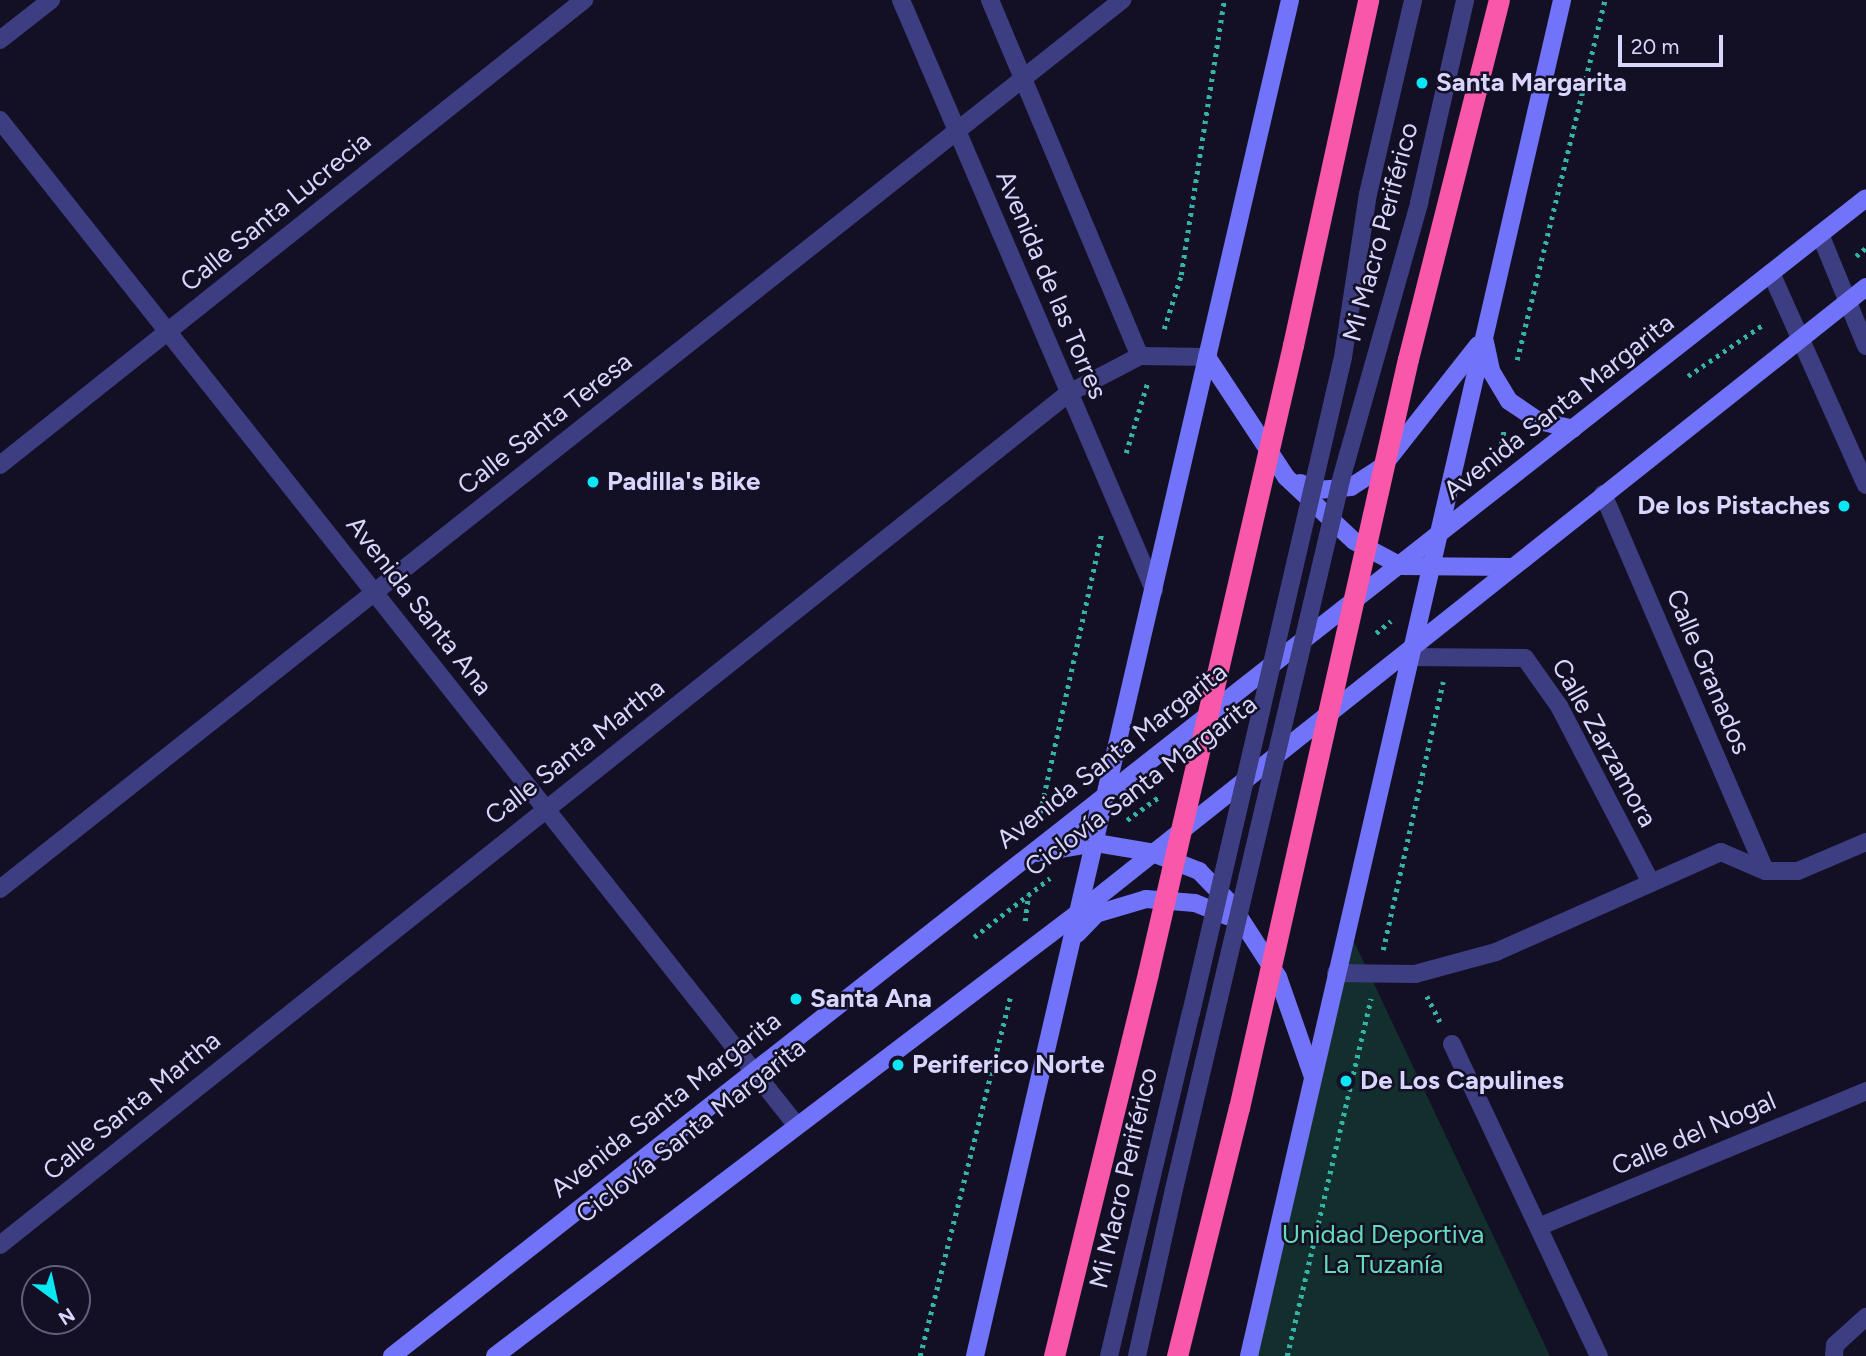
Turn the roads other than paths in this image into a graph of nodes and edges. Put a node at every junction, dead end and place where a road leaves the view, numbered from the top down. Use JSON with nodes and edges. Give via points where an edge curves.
{"nodes":[{"id":1,"x":51,"y":0,"type":"edge"},
{"id":2,"x":584,"y":0,"type":"edge"},
{"id":3,"x":901,"y":0,"type":"edge"},
{"id":4,"x":990,"y":0,"type":"edge"},
{"id":5,"x":1122,"y":0,"type":"edge"},
{"id":6,"x":1290,"y":0,"type":"edge"},
{"id":7,"x":1368,"y":0,"type":"edge"},
{"id":8,"x":1413,"y":0,"type":"edge"},
{"id":9,"x":1465,"y":0,"type":"edge"},
{"id":10,"x":1499,"y":0,"type":"edge"},
{"id":11,"x":1564,"y":2,"type":"edge"},
{"id":12,"x":0,"y":40,"type":"edge"},
{"id":13,"x":1023,"y":78,"type":"junction"},
{"id":14,"x":0,"y":120,"type":"edge"},
{"id":15,"x":957,"y":131,"type":"junction"},
{"id":16,"x":1866,"y":198,"type":"edge"},
{"id":17,"x":1820,"y":234,"type":"junction"},
{"id":18,"x":1771,"y":273,"type":"junction"},
{"id":19,"x":1866,"y":287,"type":"edge"},
{"id":20,"x":1848,"y":302,"type":"junction"},
{"id":21,"x":168,"y":332,"type":"junction"},
{"id":22,"x":1484,"y":337,"type":"junction"},
{"id":23,"x":1801,"y":339,"type":"junction"},
{"id":24,"x":1866,"y":346,"type":"edge"},
{"id":25,"x":1148,"y":356,"type":"junction"},
{"id":26,"x":1207,"y":357,"type":"junction"},
{"id":27,"x":1069,"y":393,"type":"junction"},
{"id":28,"x":1573,"y":429,"type":"junction"},
{"id":29,"x":0,"y":465,"type":"edge"},
{"id":30,"x":1286,"y":477,"type":"junction"},
{"id":31,"x":1866,"y":485,"type":"edge"},
{"id":32,"x":1603,"y":494,"type":"junction"},
{"id":33,"x":1437,"y":536,"type":"junction"},
{"id":34,"x":1402,"y":566,"type":"junction"},
{"id":35,"x":1511,"y":567,"type":"junction"},
{"id":36,"x":1429,"y":568,"type":"junction"},
{"id":37,"x":1154,"y":590,"type":"junction"},
{"id":38,"x":374,"y":592,"type":"junction"},
{"id":39,"x":1410,"y":651,"type":"junction"},
{"id":40,"x":1108,"y":792,"type":"junction"},
{"id":41,"x":546,"y":808,"type":"junction"},
{"id":42,"x":1866,"y":842,"type":"edge"},
{"id":43,"x":1096,"y":843,"type":"junction"},
{"id":44,"x":1150,"y":852,"type":"junction"},
{"id":45,"x":1031,"y":854,"type":"junction"},
{"id":46,"x":1765,"y":871,"type":"junction"},
{"id":47,"x":1651,"y":883,"type":"junction"},
{"id":48,"x":0,"y":889,"type":"edge"},
{"id":49,"x":1083,"y":909,"type":"junction"},
{"id":50,"x":1076,"y":934,"type":"junction"},
{"id":51,"x":1255,"y":937,"type":"junction"},
{"id":52,"x":1336,"y":973,"type":"junction"},
{"id":53,"x":1452,"y":1044,"type":"road end"},
{"id":54,"x":754,"y":1070,"type":"junction"},
{"id":55,"x":1313,"y":1077,"type":"junction"},
{"id":56,"x":1866,"y":1091,"type":"edge"},
{"id":57,"x":797,"y":1126,"type":"junction"},
{"id":58,"x":1543,"y":1226,"type":"junction"},
{"id":59,"x":0,"y":1245,"type":"edge"},
{"id":60,"x":1866,"y":1317,"type":"edge"},
{"id":61,"x":392,"y":1356,"type":"edge"},
{"id":62,"x":495,"y":1356,"type":"edge"},
{"id":63,"x":975,"y":1356,"type":"edge"},
{"id":64,"x":1054,"y":1356,"type":"edge"},
{"id":65,"x":1109,"y":1356,"type":"edge"},
{"id":66,"x":1137,"y":1356,"type":"edge"},
{"id":67,"x":1177,"y":1356,"type":"edge"},
{"id":68,"x":1248,"y":1356,"type":"edge"},
{"id":69,"x":1599,"y":1356,"type":"edge"},
{"id":70,"x":1834,"y":1356,"type":"edge"}],
"edges":[{"from":1,"to":12,"type":"street"},
{"from":2,"to":21,"type":"street","name":"Calle Santa Lucrecia"},
{"from":3,"to":15,"type":"street","name":"Avenida de las Torres"},
{"from":4,"to":13,"type":"street","name":"Avenida de las Torres"},
{"from":5,"to":13,"type":"street","name":"Calle Santa Teresa"},
{"from":6,"to":26,"type":"main road"},
{"from":7,"to":64,"type":"highway","bridge":true,"via":[[1148,974]]},
{"from":8,"to":65,"type":"street","name":"Mi Macro Periférico","bridge":true,"via":[[1368,194],[1343,357]]},
{"from":9,"to":66,"type":"street","name":"Mi Macro Periférico","bridge":true,"via":[[1419,204],[1342,476]]},
{"from":10,"to":67,"type":"highway","bridge":true,"via":[[1408,359],[1239,1108]]},
{"from":11,"to":22,"type":"main road"},
{"from":13,"to":15,"type":"street","name":"Calle Santa Teresa"},
{"from":13,"to":25,"type":"street","name":"Avenida de las Torres"},
{"from":14,"to":21,"type":"street","name":"Avenida Santa Ana"},
{"from":15,"to":27,"type":"street","name":"Avenida de las Torres"},
{"from":15,"to":38,"type":"street","name":"Calle Santa Teresa"},
{"from":16,"to":17,"type":"main road","name":"Avenida Santa Margarita"},
{"from":17,"to":18,"type":"main road","name":"Avenida Santa Margarita"},
{"from":17,"to":20,"type":"street"},
{"from":18,"to":23,"type":"street"},
{"from":18,"to":28,"type":"main road","name":"Avenida Santa Margarita"},
{"from":19,"to":20,"type":"main road"},
{"from":20,"to":23,"type":"main road"},
{"from":20,"to":24,"type":"street"},
{"from":21,"to":29,"type":"street","name":"Calle Santa Lucrecia"},
{"from":21,"to":38,"type":"street","name":"Avenida Santa Ana"},
{"from":22,"to":28,"type":"main road","via":[[1491,371],[1509,401],[1539,421]]},
{"from":22,"to":30,"type":"main road","via":[[1382,467],[1351,487],[1318,490]]},
{"from":22,"to":33,"type":"main road"},
{"from":23,"to":31,"type":"street"},
{"from":23,"to":32,"type":"main road"},
{"from":25,"to":26,"type":"street","name":"Calle Santa Martha"},
{"from":25,"to":27,"type":"street","name":"Calle Santa Martha"},
{"from":26,"to":30,"type":"main road"},
{"from":26,"to":37,"type":"main road"},
{"from":27,"to":37,"type":"street","name":"Avenida de las Torres"},
{"from":27,"to":41,"type":"street","name":"Calle Santa Martha"},
{"from":28,"to":33,"type":"main road","name":"Avenida Santa Margarita"},
{"from":30,"to":34,"type":"main road","via":[[1354,541]]},
{"from":32,"to":35,"type":"main road"},
{"from":32,"to":46,"type":"street","name":"Calle Granados"},
{"from":33,"to":34,"type":"main road","name":"Avenida Santa Margarita"},
{"from":33,"to":36,"type":"main road"},
{"from":34,"to":36,"type":"main road"},
{"from":34,"to":40,"type":"main road","name":"Avenida Santa Margarita"},
{"from":35,"to":36,"type":"main road"},
{"from":35,"to":39,"type":"main road"},
{"from":36,"to":39,"type":"main road"},
{"from":37,"to":40,"type":"main road"},
{"from":38,"to":41,"type":"street","name":"Avenida Santa Ana"},
{"from":38,"to":48,"type":"street","name":"Calle Santa Teresa"},
{"from":39,"to":44,"type":"main road"},
{"from":39,"to":47,"type":"street","name":"Calle Zarzamora","via":[[1525,658],[1559,706]]},
{"from":39,"to":52,"type":"main road"},
{"from":40,"to":43,"type":"main road"},
{"from":40,"to":45,"type":"main road","name":"Avenida Santa Margarita"},
{"from":41,"to":54,"type":"street","name":"Avenida Santa Ana"},
{"from":41,"to":59,"type":"street","name":"Calle Santa Martha"},
{"from":42,"to":46,"type":"street","via":[[1798,871]]},
{"from":43,"to":44,"type":"main road"},
{"from":43,"to":45,"type":"main road"},
{"from":43,"to":49,"type":"main road"},
{"from":44,"to":49,"type":"main road"},
{"from":44,"to":51,"type":"main road","via":[[1199,871]]},
{"from":45,"to":54,"type":"main road","name":"Avenida Santa Margarita"},
{"from":46,"to":47,"type":"street","via":[[1721,852]]},
{"from":47,"to":52,"type":"street","via":[[1496,953],[1415,974]]},
{"from":49,"to":50,"type":"main road"},
{"from":49,"to":57,"type":"main road"},
{"from":50,"to":51,"type":"main road","via":[[1096,914],[1120,904],[1172,899],[1217,911]]},
{"from":50,"to":63,"type":"main road"},
{"from":51,"to":55,"type":"main road","via":[[1293,1013]]},
{"from":52,"to":55,"type":"main road"},
{"from":53,"to":58,"type":"street"},
{"from":54,"to":57,"type":"street","name":"Avenida Santa Ana"},
{"from":54,"to":61,"type":"main road","name":"Avenida Santa Margarita"},
{"from":55,"to":68,"type":"main road"},
{"from":56,"to":58,"type":"street","name":"Calle del Nogal"},
{"from":57,"to":62,"type":"main road"},
{"from":58,"to":69,"type":"street"},
{"from":60,"to":70,"type":"street","via":[[1835,1345]]}]}
